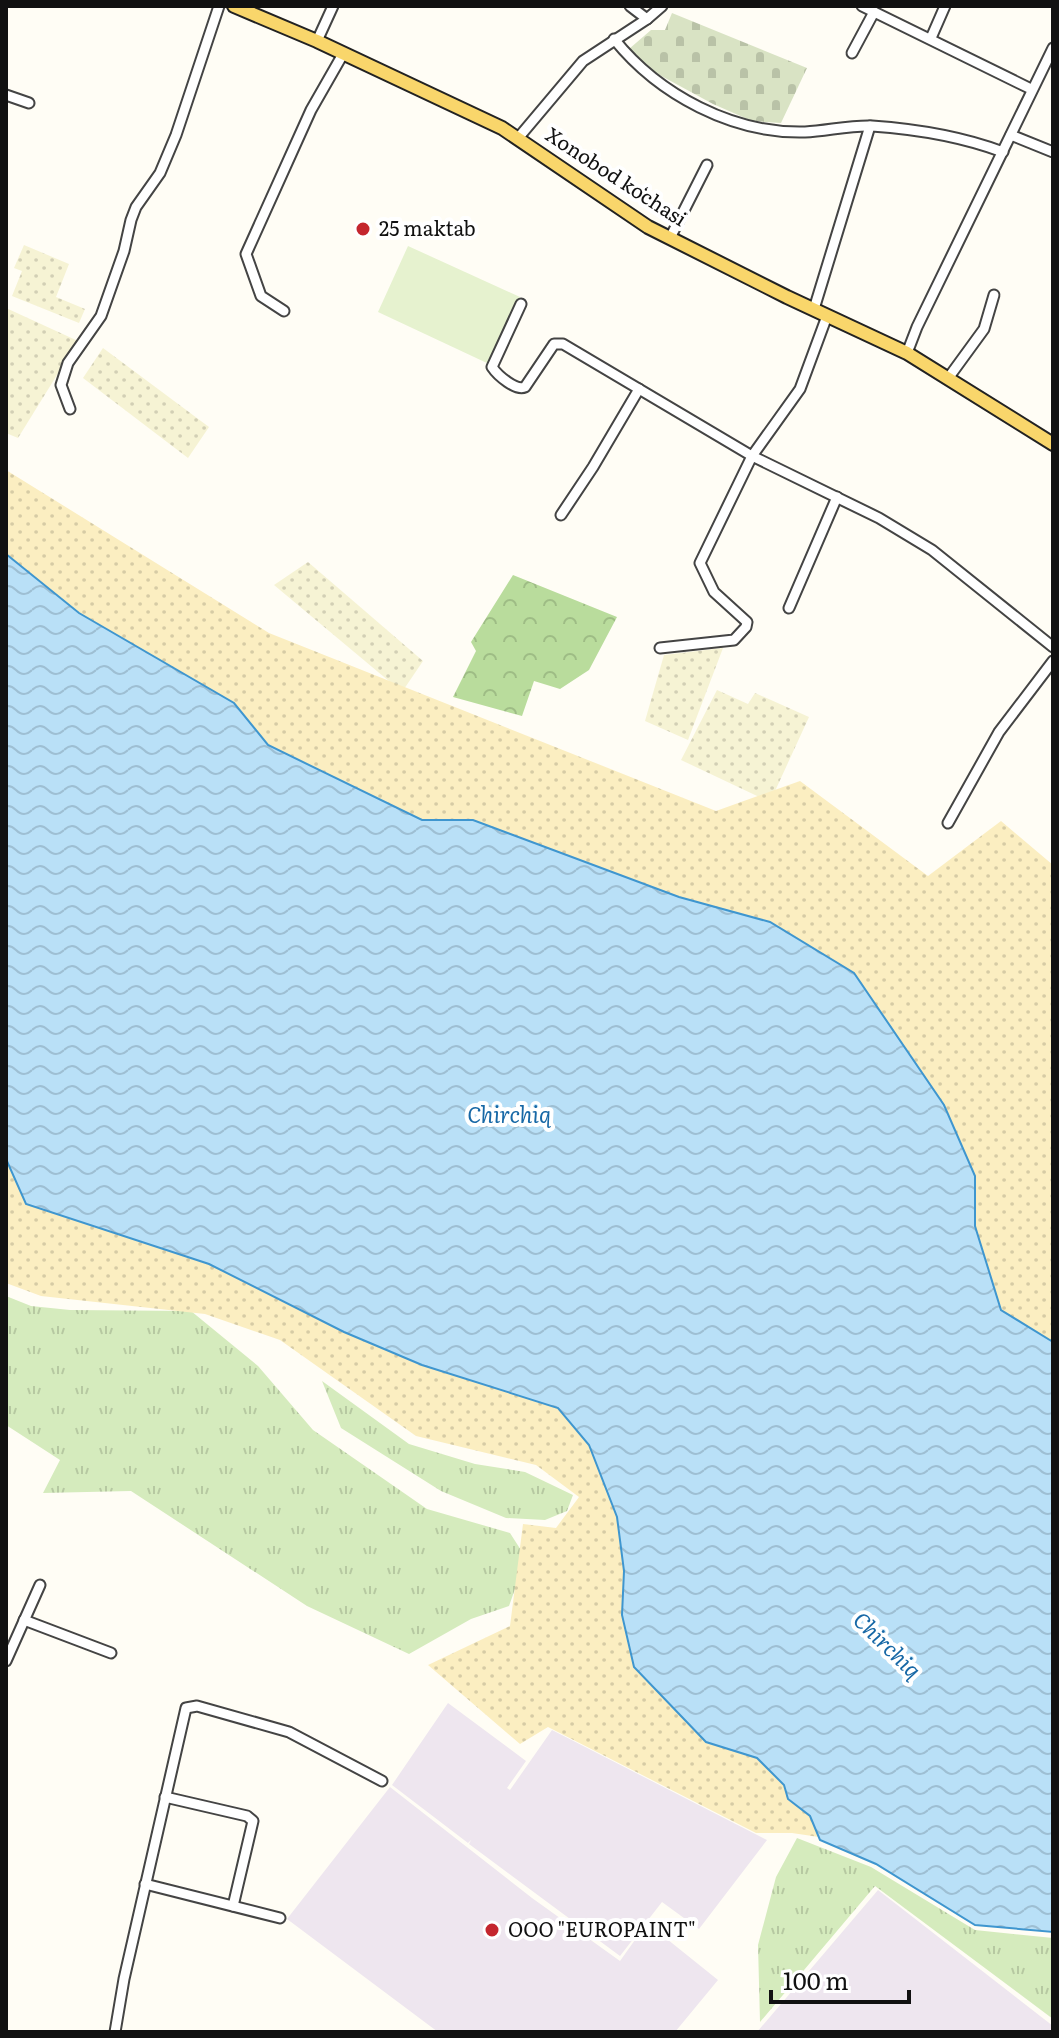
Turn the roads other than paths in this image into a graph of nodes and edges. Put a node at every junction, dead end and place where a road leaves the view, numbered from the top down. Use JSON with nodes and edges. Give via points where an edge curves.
{"nodes":[{"id":1,"x":219,"y":6,"type":"edge"},
{"id":2,"x":234,"y":6,"type":"edge"},
{"id":3,"x":333,"y":6,"type":"edge"},
{"id":4,"x":630,"y":6,"type":"edge"},
{"id":5,"x":662,"y":6,"type":"edge"},
{"id":6,"x":862,"y":6,"type":"edge"},
{"id":7,"x":945,"y":6,"type":"edge"},
{"id":8,"x":874,"y":12,"type":"junction"},
{"id":9,"x":647,"y":19,"type":"junction"},
{"id":10,"x":931,"y":38,"type":"junction"},
{"id":11,"x":614,"y":39,"type":"junction"},
{"id":12,"x":317,"y":41,"type":"junction"},
{"id":13,"x":1053,"y":48,"type":"edge"},
{"id":14,"x":852,"y":53,"type":"dead end"},
{"id":15,"x":343,"y":54,"type":"junction"},
{"id":16,"x":1031,"y":89,"type":"junction"},
{"id":17,"x":6,"y":95,"type":"edge"},
{"id":18,"x":29,"y":103,"type":"dead end"},
{"id":19,"x":870,"y":126,"type":"junction"},
{"id":20,"x":1011,"y":135,"type":"junction"},
{"id":21,"x":519,"y":137,"type":"junction"},
{"id":22,"x":1003,"y":152,"type":"junction"},
{"id":23,"x":1053,"y":152,"type":"edge"},
{"id":24,"x":707,"y":165,"type":"dead end"},
{"id":25,"x":670,"y":238,"type":"junction"},
{"id":26,"x":994,"y":295,"type":"dead end"},
{"id":27,"x":521,"y":304,"type":"dead end"},
{"id":28,"x":814,"y":309,"type":"junction"},
{"id":29,"x":284,"y":311,"type":"dead end"},
{"id":30,"x":827,"y":316,"type":"junction"},
{"id":31,"x":907,"y":353,"type":"junction"},
{"id":32,"x":949,"y":377,"type":"junction"},
{"id":33,"x":639,"y":389,"type":"junction"},
{"id":34,"x":70,"y":409,"type":"dead end"},
{"id":35,"x":1053,"y":444,"type":"edge"},
{"id":36,"x":752,"y":456,"type":"junction"},
{"id":37,"x":837,"y":497,"type":"junction"},
{"id":38,"x":561,"y":515,"type":"dead end"},
{"id":39,"x":789,"y":608,"type":"dead end"},
{"id":40,"x":1053,"y":647,"type":"edge"},
{"id":41,"x":660,"y":648,"type":"dead end"},
{"id":42,"x":1053,"y":661,"type":"edge"},
{"id":43,"x":948,"y":823,"type":"dead end"},
{"id":44,"x":40,"y":1585,"type":"dead end"},
{"id":45,"x":24,"y":1620,"type":"junction"},
{"id":46,"x":111,"y":1653,"type":"dead end"},
{"id":47,"x":6,"y":1661,"type":"edge"},
{"id":48,"x":382,"y":1781,"type":"dead end"},
{"id":49,"x":165,"y":1797,"type":"junction"},
{"id":50,"x":145,"y":1884,"type":"junction"},
{"id":51,"x":233,"y":1906,"type":"junction"},
{"id":52,"x":280,"y":1918,"type":"dead end"},
{"id":53,"x":115,"y":2032,"type":"edge"}],
"edges":[{"from":1,"to":34,"type":"street","via":[[176,135],[131,220],[101,316],[68,363],[61,385]]},
{"from":2,"to":12,"type":"main road","name":"Xonobod koʻchasi"},
{"from":3,"to":12,"type":"street"},
{"from":4,"to":9,"type":"street"},
{"from":5,"to":9,"type":"street"},
{"from":6,"to":8,"type":"street"},
{"from":7,"to":10,"type":"street"},
{"from":8,"to":10,"type":"street"},
{"from":8,"to":14,"type":"street"},
{"from":9,"to":11,"type":"street"},
{"from":10,"to":16,"type":"street"},
{"from":11,"to":19,"type":"street","via":[[647,74],[736,124],[803,132]]},
{"from":11,"to":21,"type":"street","via":[[583,61]]},
{"from":12,"to":15,"type":"main road","name":"Xonobod koʻchasi"},
{"from":13,"to":16,"type":"street"},
{"from":15,"to":21,"type":"main road","name":"Xonobod koʻchasi"},
{"from":15,"to":29,"type":"street","via":[[311,110],[246,254],[261,296]]},
{"from":16,"to":20,"type":"street"},
{"from":17,"to":18,"type":"street"},
{"from":19,"to":22,"type":"street","via":[[973,141]]},
{"from":19,"to":28,"type":"street"},
{"from":20,"to":22,"type":"street"},
{"from":20,"to":23,"type":"street"},
{"from":21,"to":25,"type":"main road","name":"Xonobod koʻchasi"},
{"from":22,"to":31,"type":"street"},
{"from":24,"to":25,"type":"street"},
{"from":25,"to":28,"type":"main road","name":"Xonobod koʻchasi"},
{"from":26,"to":32,"type":"street","via":[[984,329]]},
{"from":27,"to":33,"type":"street","via":[[492,367],[496,373],[523,389],[558,343]]},
{"from":28,"to":30,"type":"main road","name":"Xonobod koʻchasi"},
{"from":30,"to":31,"type":"main road","name":"Xonobod koʻchasi"},
{"from":30,"to":36,"type":"street","via":[[800,389]]},
{"from":31,"to":32,"type":"main road","name":"Xonobod koʻchasi"},
{"from":32,"to":35,"type":"main road","name":"Xonobod koʻchasi"},
{"from":33,"to":36,"type":"street"},
{"from":33,"to":38,"type":"street"},
{"from":36,"to":37,"type":"street"},
{"from":36,"to":41,"type":"street","via":[[700,563],[714,592],[747,622],[746,627],[734,640]]},
{"from":37,"to":39,"type":"street"},
{"from":37,"to":40,"type":"street","via":[[932,550]]},
{"from":42,"to":43,"type":"street","via":[[999,732]]},
{"from":44,"to":45,"type":"street"},
{"from":45,"to":46,"type":"street"},
{"from":45,"to":47,"type":"street"},
{"from":48,"to":49,"type":"street","via":[[289,1732],[191,1705],[183,1714]]},
{"from":49,"to":50,"type":"street"},
{"from":49,"to":51,"type":"street","via":[[251,1817]]},
{"from":50,"to":51,"type":"street"},
{"from":50,"to":53,"type":"street"},
{"from":51,"to":52,"type":"street"}]}
